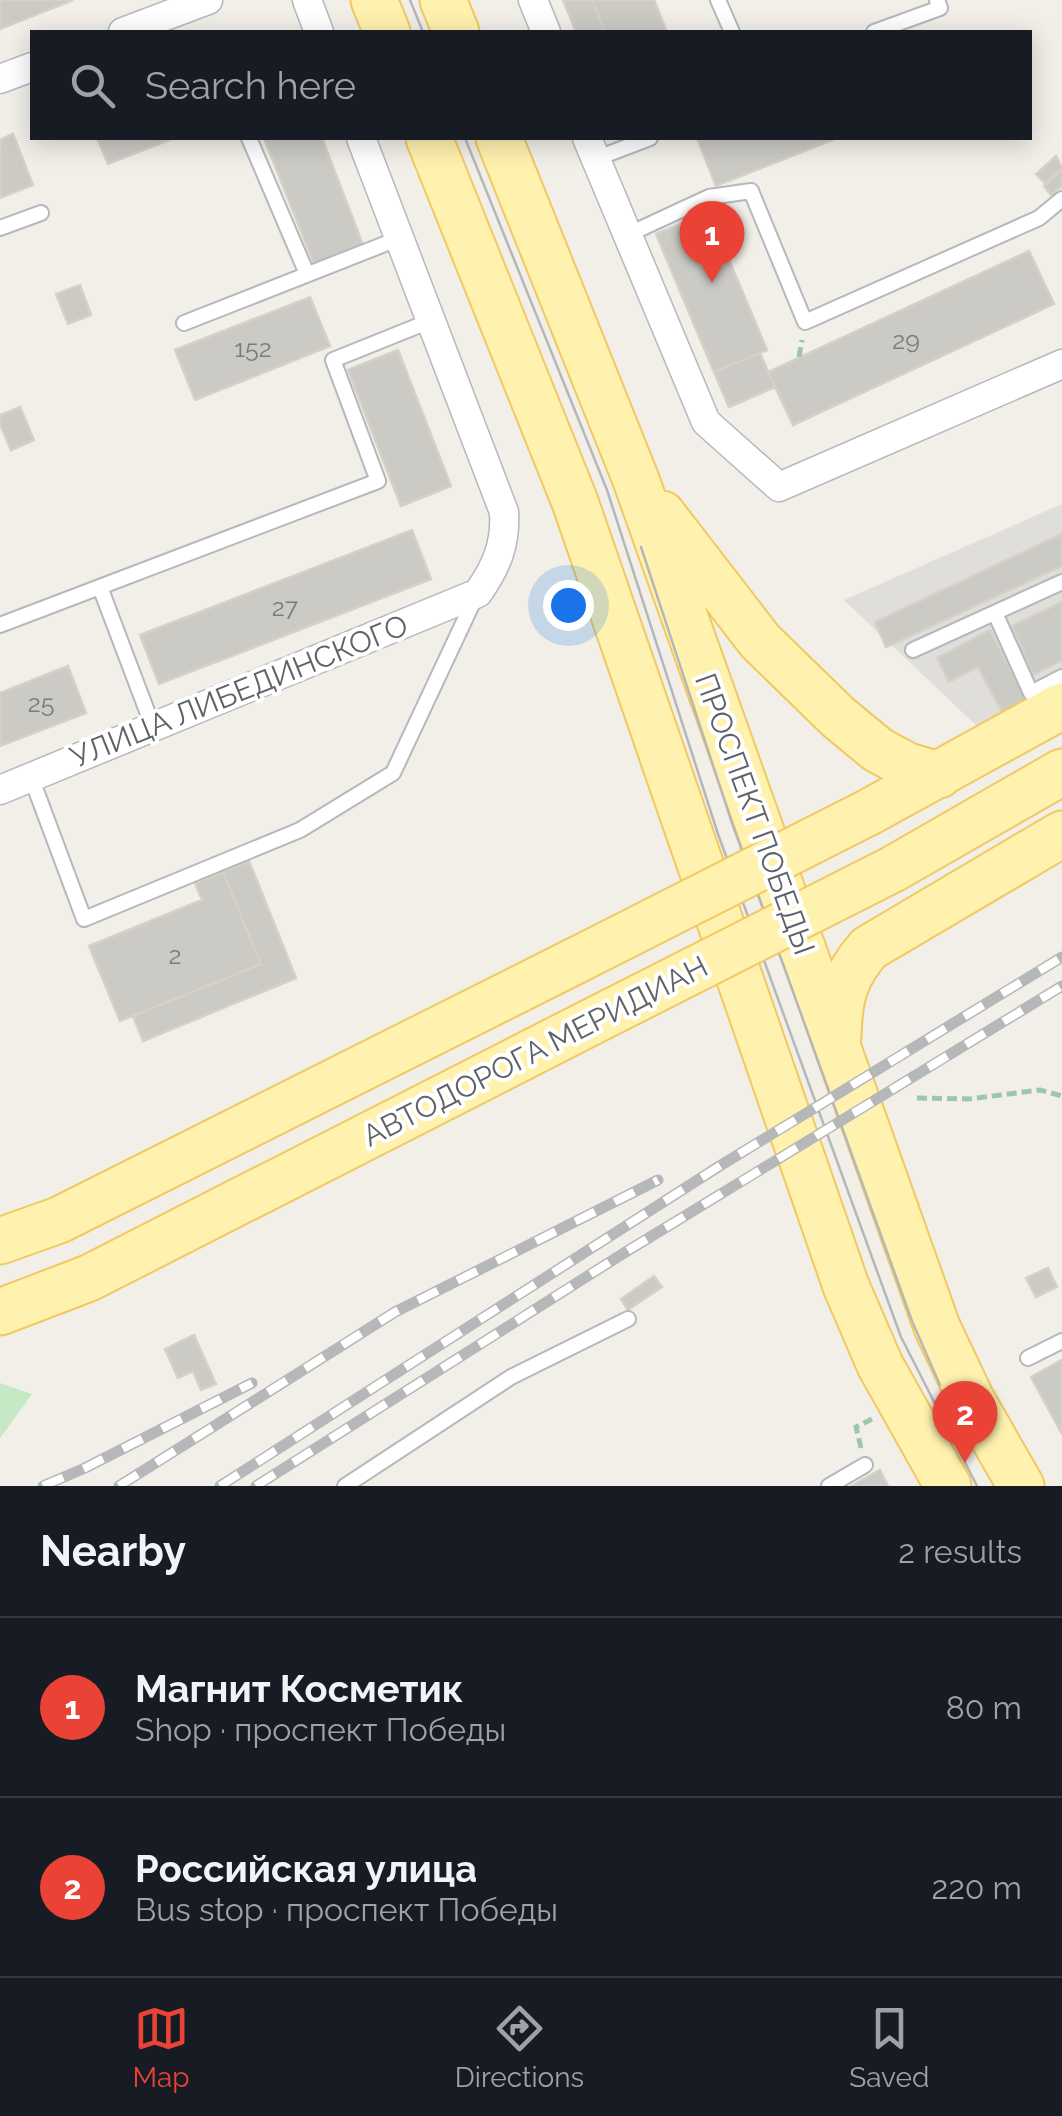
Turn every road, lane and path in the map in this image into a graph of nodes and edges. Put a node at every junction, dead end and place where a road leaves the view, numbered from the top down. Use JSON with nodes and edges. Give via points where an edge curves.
{"nodes":[{"id":1,"x":208,"y":0,"type":"edge"},
{"id":2,"x":306,"y":0,"type":"edge"},
{"id":3,"x":374,"y":0,"type":"edge"},
{"id":4,"x":443,"y":0,"type":"edge"},
{"id":5,"x":533,"y":0,"type":"edge"},
{"id":6,"x":718,"y":0,"type":"edge"},
{"id":7,"x":937,"y":0,"type":"edge"},
{"id":8,"x":128,"y":30,"type":"edge"},
{"id":9,"x":318,"y":30,"type":"edge"},
{"id":10,"x":386,"y":30,"type":"edge"},
{"id":11,"x":455,"y":30,"type":"edge"},
{"id":12,"x":545,"y":30,"type":"edge"},
{"id":13,"x":731,"y":30,"type":"edge"},
{"id":14,"x":880,"y":30,"type":"edge"},
{"id":15,"x":30,"y":68,"type":"edge"},
{"id":16,"x":0,"y":80,"type":"edge"},
{"id":17,"x":250,"y":140,"type":"edge"},
{"id":18,"x":362,"y":140,"type":"edge"},
{"id":19,"x":430,"y":140,"type":"edge"},
{"id":20,"x":499,"y":140,"type":"edge"},
{"id":21,"x":638,"y":140,"type":"edge"},
{"id":22,"x":591,"y":148,"type":"edge"},
{"id":23,"x":1062,"y":200,"type":"edge"},
{"id":24,"x":40,"y":213,"type":"dead end"},
{"id":25,"x":0,"y":228,"type":"edge"},
{"id":26,"x":627,"y":234,"type":"junction"},
{"id":27,"x":400,"y":238,"type":"junction"},
{"id":28,"x":307,"y":274,"type":"junction"},
{"id":29,"x":430,"y":321,"type":"junction"},
{"id":30,"x":184,"y":323,"type":"dead end"},
{"id":31,"x":1062,"y":364,"type":"edge"},
{"id":32,"x":636,"y":480,"type":"junction"},
{"id":33,"x":1062,"y":582,"type":"edge"},
{"id":34,"x":100,"y":587,"type":"junction"},
{"id":35,"x":478,"y":593,"type":"junction"},
{"id":36,"x":994,"y":612,"type":"junction"},
{"id":37,"x":0,"y":624,"type":"edge"},
{"id":38,"x":913,"y":650,"type":"dead end"},
{"id":39,"x":1062,"y":677,"type":"edge"},
{"id":40,"x":1062,"y":706,"type":"edge"},
{"id":41,"x":153,"y":727,"type":"junction"},
{"id":42,"x":1062,"y":772,"type":"edge"},
{"id":43,"x":939,"y":776,"type":"junction"},
{"id":44,"x":31,"y":777,"type":"junction"},
{"id":45,"x":0,"y":790,"type":"edge"},
{"id":46,"x":1062,"y":834,"type":"edge"},
{"id":47,"x":838,"y":1048,"type":"junction"},
{"id":48,"x":1062,"y":1096,"type":"edge"},
{"id":49,"x":917,"y":1098,"type":"dead end"},
{"id":50,"x":0,"y":1241,"type":"edge"},
{"id":51,"x":0,"y":1312,"type":"edge"},
{"id":52,"x":628,"y":1319,"type":"dead end"},
{"id":53,"x":1062,"y":1340,"type":"edge"},
{"id":54,"x":1028,"y":1358,"type":"dead end"},
{"id":55,"x":865,"y":1466,"type":"dead end"},
{"id":56,"x":345,"y":1486,"type":"edge"},
{"id":57,"x":830,"y":1486,"type":"edge"},
{"id":58,"x":948,"y":1486,"type":"edge"},
{"id":59,"x":1021,"y":1486,"type":"edge"}],
"edges":[{"from":1,"to":8,"type":"street"},
{"from":2,"to":9,"type":"street"},
{"from":3,"to":10,"type":"main road"},
{"from":4,"to":11,"type":"main road"},
{"from":5,"to":12,"type":"street"},
{"from":6,"to":13,"type":"lane"},
{"from":7,"to":14,"type":"lane","via":[[940,8]]},
{"from":15,"to":16,"type":"street"},
{"from":17,"to":28,"type":"lane"},
{"from":18,"to":27,"type":"street"},
{"from":19,"to":58,"type":"main road","via":[[576,502],[846,1286],[880,1365]]},
{"from":20,"to":32,"type":"main road","name":"ПРОСПЕКТ ПОБЕДЫ"},
{"from":21,"to":22,"type":"lane"},
{"from":22,"to":26,"type":"street"},
{"from":23,"to":26,"type":"lane","via":[[1039,218],[804,322],[751,191],[710,196]]},
{"from":24,"to":25,"type":"lane"},
{"from":26,"to":31,"type":"street","via":[[706,422],[779,487]]},
{"from":27,"to":28,"type":"lane"},
{"from":27,"to":29,"type":"street"},
{"from":28,"to":30,"type":"lane"},
{"from":29,"to":34,"type":"lane","via":[[333,360],[378,481]]},
{"from":29,"to":35,"type":"street","via":[[504,512],[506,535],[496,568]]},
{"from":32,"to":43,"type":"main road","via":[[760,641],[878,750]]},
{"from":32,"to":47,"type":"main road","name":"ПРОСПЕКТ ПОБЕДЫ"},
{"from":33,"to":36,"type":"lane"},
{"from":34,"to":37,"type":"lane"},
{"from":34,"to":41,"type":"lane"},
{"from":35,"to":41,"type":"street","name":"УЛИЦА ЛИБЕДИНСКОГО"},
{"from":35,"to":44,"type":"lane","via":[[393,773],[300,830],[102,912],[84,919]]},
{"from":36,"to":38,"type":"lane"},
{"from":36,"to":39,"type":"lane","via":[[1030,693]]},
{"from":40,"to":43,"type":"main road","name":"АВТОДОРОГА МЕРИДИАН"},
{"from":41,"to":44,"type":"street","name":"УЛИЦА ЛИБЕДИНСКОГО"},
{"from":42,"to":51,"type":"main road","name":"АВТОДОРОГА МЕРИДИАН","bridge":true,"via":[[893,869],[89,1278]]},
{"from":43,"to":50,"type":"main road","name":"АВТОДОРОГА МЕРИДИАН","bridge":true,"via":[[59,1220]]},
{"from":44,"to":45,"type":"street","name":"УЛИЦА ЛИБЕДИНСКОГО"},
{"from":46,"to":47,"type":"main road","via":[[869,948],[843,985]]},
{"from":47,"to":59,"type":"main road","name":"ПРОСПЕКТ ПОБЕДЫ","via":[[937,1327]]},
{"from":48,"to":49,"type":"path","via":[[1040,1090],[970,1100]]},
{"from":52,"to":56,"type":"lane","via":[[512,1377]]},
{"from":53,"to":54,"type":"lane"},
{"from":55,"to":57,"type":"lane"}]}
